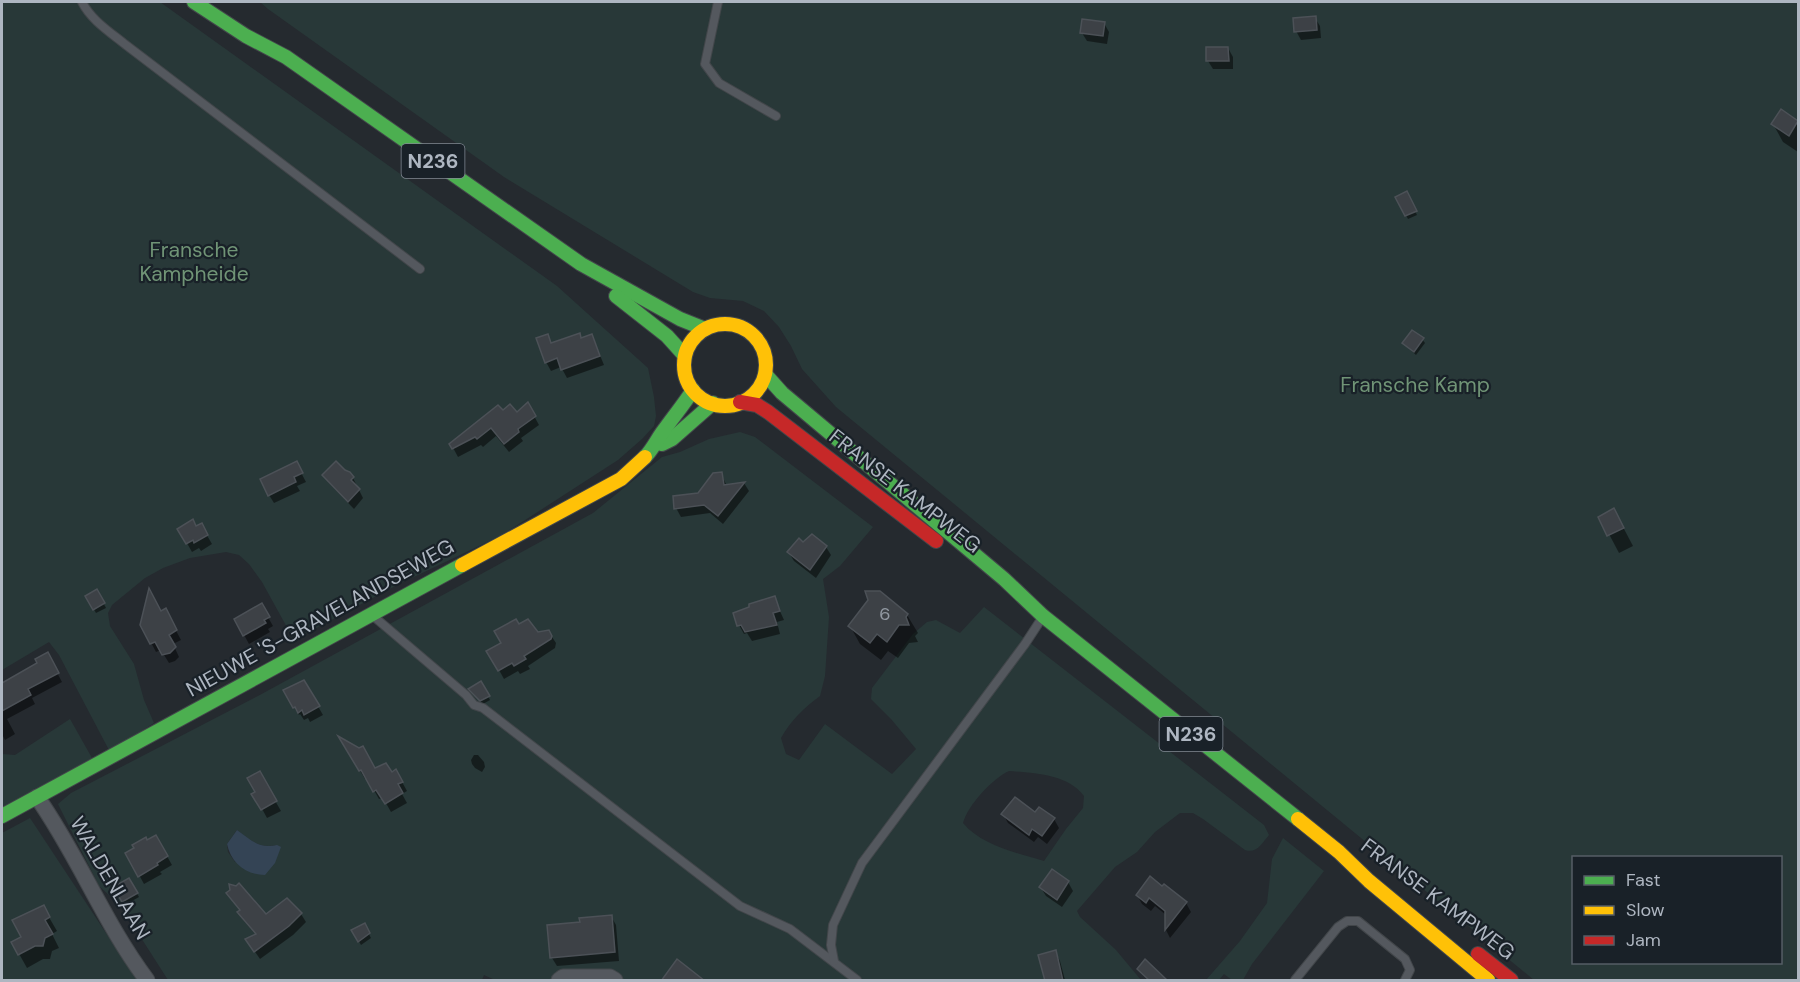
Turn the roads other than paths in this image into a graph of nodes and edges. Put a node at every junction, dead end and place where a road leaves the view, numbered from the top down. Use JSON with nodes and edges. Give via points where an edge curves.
{"nodes":[{"id":1,"x":82,"y":2,"type":"edge"},
{"id":2,"x":194,"y":2,"type":"edge"},
{"id":3,"x":718,"y":2,"type":"edge"},
{"id":4,"x":248,"y":20,"type":"dead end"},
{"id":5,"x":286,"y":57,"type":"junction"},
{"id":6,"x":776,"y":116,"type":"dead end"},
{"id":7,"x":581,"y":264,"type":"junction"},
{"id":8,"x":420,"y":269,"type":"dead end"},
{"id":9,"x":705,"y":329,"type":"junction"},
{"id":10,"x":685,"y":356,"type":"junction"},
{"id":11,"x":765,"y":374,"type":"junction"},
{"id":12,"x":693,"y":390,"type":"junction"},
{"id":13,"x":740,"y":402,"type":"junction"},
{"id":14,"x":713,"y":403,"type":"junction"},
{"id":15,"x":653,"y":449,"type":"junction"},
{"id":16,"x":943,"y":547,"type":"dead end"},
{"id":17,"x":961,"y":561,"type":"dead end"},
{"id":18,"x":371,"y":614,"type":"junction"},
{"id":19,"x":1043,"y":616,"type":"junction"},
{"id":20,"x":37,"y":797,"type":"junction"},
{"id":21,"x":2,"y":816,"type":"edge"},
{"id":22,"x":1339,"y":852,"type":"junction"},
{"id":23,"x":834,"y":961,"type":"junction"},
{"id":24,"x":147,"y":981,"type":"edge"},
{"id":25,"x":559,"y":981,"type":"edge"},
{"id":26,"x":615,"y":981,"type":"edge"},
{"id":27,"x":857,"y":981,"type":"edge"},
{"id":28,"x":1295,"y":981,"type":"edge"},
{"id":29,"x":1405,"y":981,"type":"edge"},
{"id":30,"x":1488,"y":981,"type":"edge"},
{"id":31,"x":1511,"y":981,"type":"edge"}],
"edges":[{"from":1,"to":8,"type":"lane","via":[[86,11],[126,45]]},
{"from":2,"to":5,"type":"main road","number":"N236"},
{"from":3,"to":6,"type":"lane","via":[[705,64],[719,83]]},
{"from":4,"to":5,"type":"main road","number":"N236"},
{"from":5,"to":7,"type":"main road","number":"N236"},
{"from":7,"to":9,"type":"main road","number":"N236"},
{"from":7,"to":10,"type":"main road","number":"N236","via":[[667,336]]},
{"from":9,"to":10,"type":"main road","via":[[692,340]]},
{"from":9,"to":11,"type":"main road","number":"N236","via":[[724,324],[749,331],[764,351]]},
{"from":10,"to":12,"type":"main road","via":[[687,380]]},
{"from":11,"to":13,"type":"main road","via":[[759,388]]},
{"from":11,"to":19,"type":"main road","name":"FRANSE KAMPWEG","number":"N236","via":[[782,393]]},
{"from":12,"to":14,"type":"main road"},
{"from":12,"to":15,"type":"main road","name":"NIEUWE 'S-GRAVELANDSEWEG"},
{"from":13,"to":14,"type":"main road"},
{"from":13,"to":16,"type":"main road","name":"FRANSE KAMPWEG","via":[[768,412]]},
{"from":14,"to":15,"type":"main road","name":"NIEUWE 'S-GRAVELANDSEWEG","via":[[672,439]]},
{"from":15,"to":18,"type":"main road","name":"NIEUWE 'S-GRAVELANDSEWEG","via":[[621,479]]},
{"from":17,"to":19,"type":"main road","name":"FRANSE KAMPWEG","number":"N236"},
{"from":18,"to":20,"type":"main road","name":"NIEUWE 'S-GRAVELANDSEWEG"},
{"from":18,"to":23,"type":"lane","via":[[474,705],[483,708],[740,906],[790,929]]},
{"from":19,"to":22,"type":"main road","name":"FRANSE KAMPWEG","number":"N236"},
{"from":19,"to":23,"type":"lane","via":[[862,863],[833,925]]},
{"from":20,"to":21,"type":"main road","name":"NIEUWE 'S-GRAVELANDSEWEG"},
{"from":20,"to":24,"type":"street","name":"WALDENLAAN"},
{"from":22,"to":30,"type":"main road","name":"FRANSE KAMPWEG","number":"N236"},
{"from":22,"to":31,"type":"main road","name":"FRANSE KAMPWEG","number":"N236","via":[[1375,873]]},
{"from":23,"to":27,"type":"lane"},
{"from":25,"to":26,"type":"street","via":[[563,977],[610,976]]},
{"from":28,"to":29,"type":"lane","via":[[1338,927],[1347,921],[1358,921],[1405,959],[1410,969]]}]}
